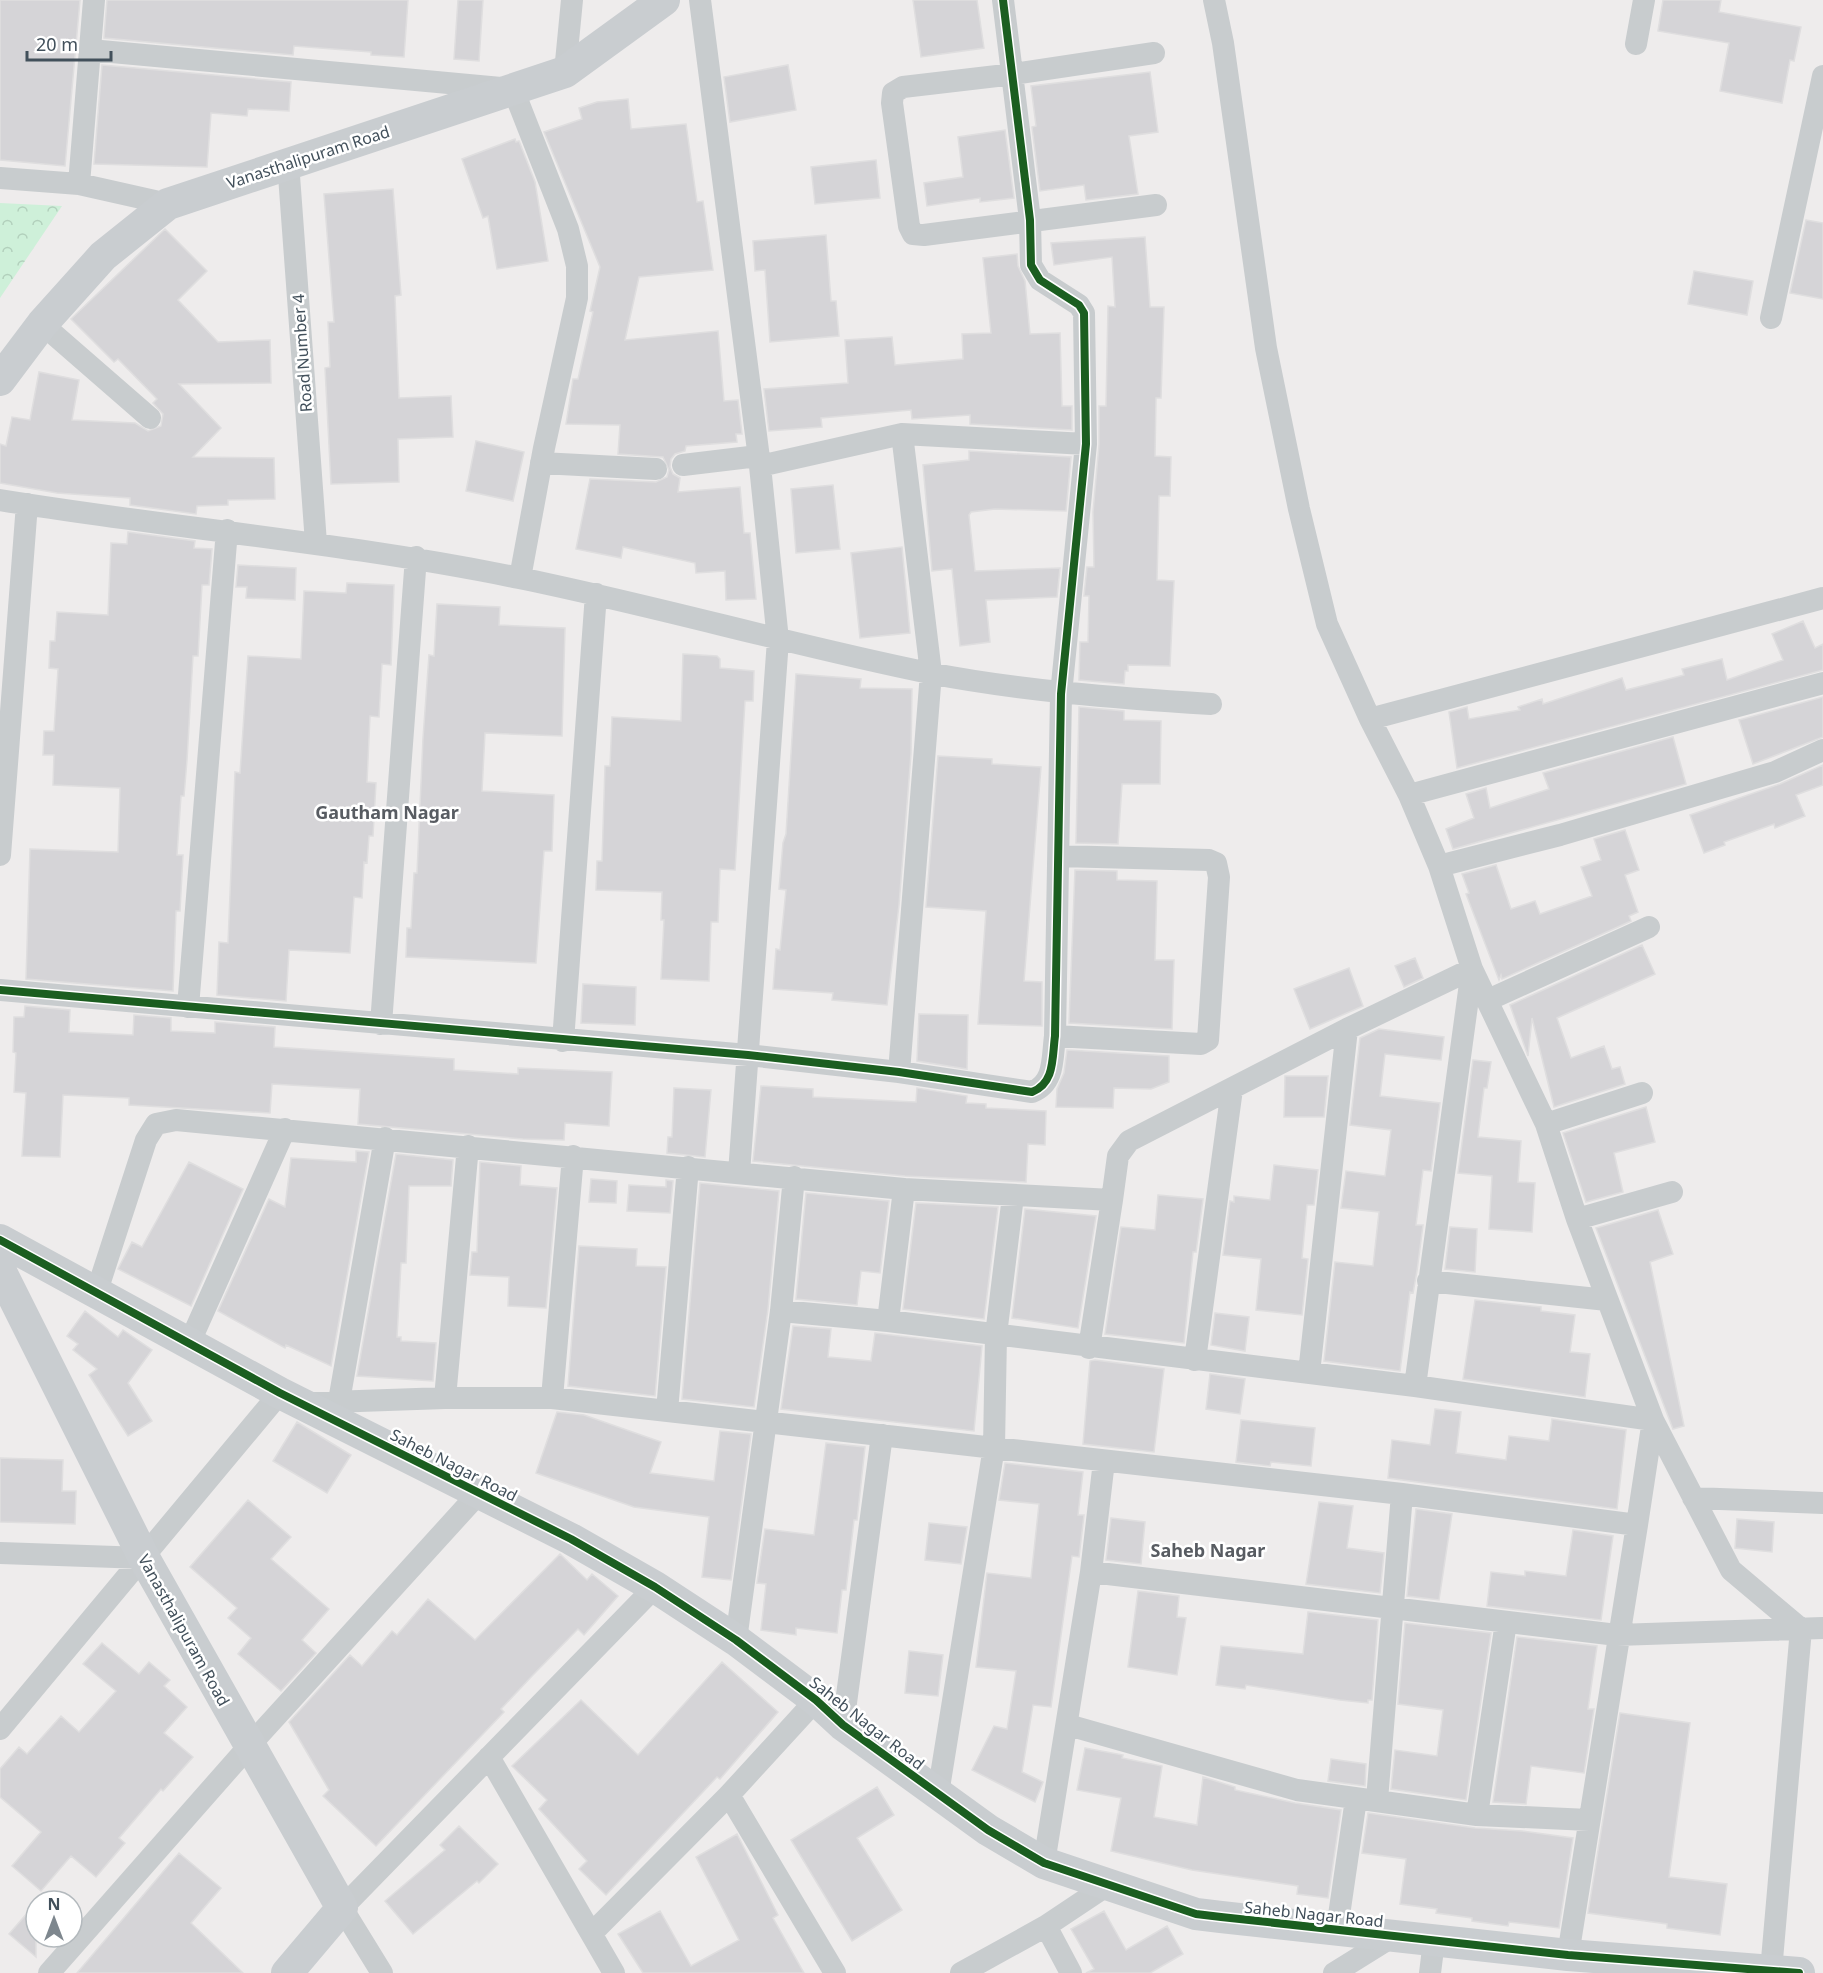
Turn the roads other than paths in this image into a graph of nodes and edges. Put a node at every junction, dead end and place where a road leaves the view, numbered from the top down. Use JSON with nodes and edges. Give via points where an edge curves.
{"nodes":[{"id":1,"x":94,"y":0,"type":"edge"},
{"id":2,"x":572,"y":0,"type":"edge"},
{"id":3,"x":664,"y":0,"type":"edge"},
{"id":4,"x":700,"y":0,"type":"edge"},
{"id":5,"x":1003,"y":0,"type":"edge"},
{"id":6,"x":1214,"y":0,"type":"edge"},
{"id":7,"x":1644,"y":0,"type":"edge"},
{"id":8,"x":1636,"y":44,"type":"dead end"},
{"id":9,"x":90,"y":50,"type":"junction"},
{"id":10,"x":1154,"y":53,"type":"dead end"},
{"id":11,"x":565,"y":72,"type":"junction"},
{"id":12,"x":1014,"y":74,"type":"junction"},
{"id":13,"x":1823,"y":76,"type":"edge"},
{"id":14,"x":513,"y":89,"type":"junction"},
{"id":15,"x":288,"y":162,"type":"junction"},
{"id":16,"x":0,"y":178,"type":"edge"},
{"id":17,"x":80,"y":184,"type":"junction"},
{"id":18,"x":168,"y":204,"type":"junction"},
{"id":19,"x":1156,"y":205,"type":"dead end"},
{"id":20,"x":1030,"y":220,"type":"junction"},
{"id":21,"x":1771,"y":318,"type":"dead end"},
{"id":22,"x":42,"y":324,"type":"junction"},
{"id":23,"x":0,"y":380,"type":"edge"},
{"id":24,"x":150,"y":418,"type":"dead end"},
{"id":25,"x":902,"y":434,"type":"junction"},
{"id":26,"x":1086,"y":444,"type":"junction"},
{"id":27,"x":759,"y":461,"type":"junction"},
{"id":28,"x":542,"y":463,"type":"junction"},
{"id":29,"x":683,"y":465,"type":"dead end"},
{"id":30,"x":656,"y":469,"type":"dead end"},
{"id":31,"x":0,"y":500,"type":"edge"},
{"id":32,"x":27,"y":504,"type":"junction"},
{"id":33,"x":227,"y":530,"type":"junction"},
{"id":34,"x":316,"y":543,"type":"junction"},
{"id":35,"x":416,"y":557,"type":"junction"},
{"id":36,"x":520,"y":578,"type":"junction"},
{"id":37,"x":596,"y":594,"type":"junction"},
{"id":38,"x":1823,"y":597,"type":"edge"},
{"id":39,"x":778,"y":640,"type":"junction"},
{"id":40,"x":931,"y":673,"type":"junction"},
{"id":41,"x":1823,"y":683,"type":"edge"},
{"id":42,"x":1061,"y":694,"type":"junction"},
{"id":43,"x":1211,"y":704,"type":"dead end"},
{"id":44,"x":1370,"y":719,"type":"junction"},
{"id":45,"x":1823,"y":750,"type":"edge"},
{"id":46,"x":1409,"y":795,"type":"junction"},
{"id":47,"x":0,"y":855,"type":"edge"},
{"id":48,"x":1059,"y":856,"type":"junction"},
{"id":49,"x":1439,"y":866,"type":"junction"},
{"id":50,"x":1649,"y":927,"type":"dead end"},
{"id":51,"x":1472,"y":969,"type":"junction"},
{"id":52,"x":0,"y":990,"type":"edge"},
{"id":53,"x":1488,"y":1000,"type":"junction"},
{"id":54,"x":188,"y":1007,"type":"junction"},
{"id":55,"x":381,"y":1024,"type":"junction"},
{"id":56,"x":1347,"y":1029,"type":"junction"},
{"id":57,"x":1055,"y":1036,"type":"junction"},
{"id":58,"x":562,"y":1041,"type":"junction"},
{"id":59,"x":748,"y":1055,"type":"junction"},
{"id":60,"x":900,"y":1072,"type":"junction"},
{"id":61,"x":1232,"y":1089,"type":"junction"},
{"id":62,"x":1642,"y":1094,"type":"dead end"},
{"id":63,"x":1546,"y":1124,"type":"junction"},
{"id":64,"x":285,"y":1129,"type":"junction"},
{"id":65,"x":385,"y":1138,"type":"junction"},
{"id":66,"x":468,"y":1146,"type":"junction"},
{"id":67,"x":573,"y":1156,"type":"junction"},
{"id":68,"x":687,"y":1167,"type":"junction"},
{"id":69,"x":739,"y":1173,"type":"junction"},
{"id":70,"x":794,"y":1177,"type":"junction"},
{"id":71,"x":904,"y":1189,"type":"junction"},
{"id":72,"x":1672,"y":1192,"type":"dead end"},
{"id":73,"x":1013,"y":1196,"type":"junction"},
{"id":74,"x":1112,"y":1200,"type":"junction"},
{"id":75,"x":1577,"y":1220,"type":"junction"},
{"id":76,"x":0,"y":1240,"type":"edge"},
{"id":77,"x":0,"y":1270,"type":"edge"},
{"id":78,"x":1428,"y":1281,"type":"junction"},
{"id":79,"x":96,"y":1294,"type":"junction"},
{"id":80,"x":1607,"y":1300,"type":"junction"},
{"id":81,"x":781,"y":1311,"type":"junction"},
{"id":82,"x":888,"y":1321,"type":"junction"},
{"id":83,"x":996,"y":1335,"type":"junction"},
{"id":84,"x":189,"y":1344,"type":"junction"},
{"id":85,"x":1089,"y":1348,"type":"junction"},
{"id":86,"x":1195,"y":1360,"type":"junction"},
{"id":87,"x":1309,"y":1373,"type":"junction"},
{"id":88,"x":1415,"y":1386,"type":"junction"},
{"id":89,"x":291,"y":1398,"type":"junction"},
{"id":90,"x":445,"y":1398,"type":"junction"},
{"id":91,"x":552,"y":1398,"type":"junction"},
{"id":92,"x":339,"y":1401,"type":"junction"},
{"id":93,"x":667,"y":1411,"type":"junction"},
{"id":94,"x":1653,"y":1420,"type":"junction"},
{"id":95,"x":766,"y":1422,"type":"junction"},
{"id":96,"x":882,"y":1436,"type":"junction"},
{"id":97,"x":994,"y":1447,"type":"junction"},
{"id":98,"x":1104,"y":1461,"type":"junction"},
{"id":99,"x":479,"y":1493,"type":"junction"},
{"id":100,"x":1402,"y":1494,"type":"junction"},
{"id":101,"x":1693,"y":1498,"type":"junction"},
{"id":102,"x":1823,"y":1503,"type":"edge"},
{"id":103,"x":1637,"y":1525,"type":"junction"},
{"id":104,"x":0,"y":1553,"type":"edge"},
{"id":105,"x":144,"y":1558,"type":"junction"},
{"id":106,"x":1091,"y":1572,"type":"junction"},
{"id":107,"x":655,"y":1587,"type":"junction"},
{"id":108,"x":1394,"y":1609,"type":"junction"},
{"id":109,"x":1506,"y":1622,"type":"junction"},
{"id":110,"x":1812,"y":1628,"type":"edge"},
{"id":111,"x":1617,"y":1635,"type":"junction"},
{"id":112,"x":736,"y":1640,"type":"junction"},
{"id":113,"x":816,"y":1700,"type":"junction"},
{"id":114,"x":843,"y":1725,"type":"junction"},
{"id":115,"x":1068,"y":1725,"type":"junction"},
{"id":116,"x":0,"y":1730,"type":"edge"},
{"id":117,"x":249,"y":1746,"type":"junction"},
{"id":118,"x":489,"y":1757,"type":"junction"},
{"id":119,"x":938,"y":1794,"type":"junction"},
{"id":120,"x":729,"y":1795,"type":"junction"},
{"id":121,"x":1366,"y":1799,"type":"junction"},
{"id":122,"x":1477,"y":1815,"type":"junction"},
{"id":123,"x":1589,"y":1820,"type":"junction"},
{"id":124,"x":1044,"y":1863,"type":"junction"},
{"id":125,"x":1109,"y":1884,"type":"junction"},
{"id":126,"x":342,"y":1908,"type":"junction"},
{"id":127,"x":1046,"y":1926,"type":"junction"},
{"id":128,"x":1337,"y":1929,"type":"junction"},
{"id":129,"x":592,"y":1933,"type":"junction"},
{"id":130,"x":1392,"y":1936,"type":"junction"},
{"id":131,"x":1434,"y":1941,"type":"junction"},
{"id":132,"x":1568,"y":1955,"type":"junction"},
{"id":133,"x":1785,"y":1972,"type":"edge"},
{"id":134,"x":49,"y":1973,"type":"edge"},
{"id":135,"x":287,"y":1973,"type":"edge"},
{"id":136,"x":382,"y":1973,"type":"edge"},
{"id":137,"x":614,"y":1973,"type":"edge"},
{"id":138,"x":835,"y":1973,"type":"edge"},
{"id":139,"x":961,"y":1973,"type":"edge"},
{"id":140,"x":1071,"y":1973,"type":"edge"},
{"id":141,"x":1334,"y":1973,"type":"edge"},
{"id":142,"x":1430,"y":1973,"type":"edge"}],
"edges":[{"from":1,"to":9,"type":"street"},
{"from":2,"to":11,"type":"street"},
{"from":3,"to":11,"type":"street","name":"Vanasthalipuram Road"},
{"from":4,"to":27,"type":"street"},
{"from":5,"to":12,"type":"street"},
{"from":6,"to":44,"type":"street","via":[[1266,348],[1299,509],[1327,624]]},
{"from":7,"to":8,"type":"street"},
{"from":9,"to":14,"type":"street"},
{"from":9,"to":17,"type":"street"},
{"from":10,"to":12,"type":"street"},
{"from":11,"to":14,"type":"street","name":"Vanasthalipuram Road"},
{"from":12,"to":20,"type":"street"},
{"from":12,"to":20,"type":"street","via":[[903,87],[893,93],[892,103],[913,234]]},
{"from":13,"to":21,"type":"street"},
{"from":14,"to":15,"type":"street","name":"Vanasthalipuram Road"},
{"from":14,"to":28,"type":"street","via":[[568,230],[577,266],[577,298]]},
{"from":15,"to":18,"type":"street","name":"Vanasthalipuram Road"},
{"from":15,"to":34,"type":"street","name":"Road Number 4"},
{"from":16,"to":17,"type":"street"},
{"from":17,"to":18,"type":"street"},
{"from":18,"to":22,"type":"street","name":"Vanasthalipuram Road","via":[[103,256]]},
{"from":19,"to":20,"type":"street"},
{"from":20,"to":26,"type":"street","via":[[1031,265],[1040,280],[1079,304],[1084,314]]},
{"from":22,"to":23,"type":"street","name":"Vanasthalipuram Road"},
{"from":22,"to":24,"type":"street"},
{"from":25,"to":26,"type":"street"},
{"from":25,"to":27,"type":"street"},
{"from":25,"to":40,"type":"street"},
{"from":26,"to":42,"type":"street"},
{"from":27,"to":29,"type":"street"},
{"from":27,"to":39,"type":"street"},
{"from":28,"to":30,"type":"street"},
{"from":28,"to":36,"type":"street"},
{"from":31,"to":32,"type":"street"},
{"from":32,"to":33,"type":"street"},
{"from":32,"to":47,"type":"street"},
{"from":33,"to":34,"type":"street"},
{"from":33,"to":54,"type":"street"},
{"from":34,"to":35,"type":"street"},
{"from":35,"to":36,"type":"street"},
{"from":35,"to":55,"type":"street"},
{"from":36,"to":37,"type":"street"},
{"from":37,"to":39,"type":"street"},
{"from":37,"to":58,"type":"street"},
{"from":38,"to":44,"type":"street"},
{"from":39,"to":40,"type":"street"},
{"from":39,"to":59,"type":"street"},
{"from":40,"to":42,"type":"street"},
{"from":40,"to":60,"type":"street"},
{"from":41,"to":46,"type":"street"},
{"from":42,"to":43,"type":"street"},
{"from":42,"to":48,"type":"street"},
{"from":44,"to":46,"type":"street"},
{"from":45,"to":49,"type":"street","via":[[1775,772],[1560,836]]},
{"from":46,"to":49,"type":"street"},
{"from":48,"to":57,"type":"street"},
{"from":48,"to":57,"type":"street","via":[[1209,860],[1216,862],[1219,877],[1208,1040],[1201,1044]]},
{"from":49,"to":51,"type":"street"},
{"from":50,"to":53,"type":"street"},
{"from":51,"to":53,"type":"street"},
{"from":51,"to":56,"type":"street"},
{"from":51,"to":78,"type":"street"},
{"from":52,"to":54,"type":"street"},
{"from":53,"to":63,"type":"street"},
{"from":54,"to":55,"type":"street"},
{"from":55,"to":58,"type":"street"},
{"from":56,"to":61,"type":"street"},
{"from":56,"to":87,"type":"street"},
{"from":57,"to":60,"type":"street","via":[[1049,1078],[1044,1087],[1032,1092]]},
{"from":58,"to":59,"type":"street"},
{"from":59,"to":60,"type":"street"},
{"from":59,"to":69,"type":"street"},
{"from":61,"to":74,"type":"street","via":[[1129,1141],[1118,1156]]},
{"from":61,"to":86,"type":"street"},
{"from":62,"to":63,"type":"street"},
{"from":63,"to":75,"type":"street"},
{"from":64,"to":65,"type":"street"},
{"from":64,"to":79,"type":"street","via":[[176,1120],[156,1124],[146,1140]]},
{"from":64,"to":84,"type":"street"},
{"from":65,"to":66,"type":"street"},
{"from":65,"to":92,"type":"street"},
{"from":66,"to":67,"type":"street"},
{"from":66,"to":90,"type":"street"},
{"from":67,"to":68,"type":"street"},
{"from":67,"to":91,"type":"street"},
{"from":68,"to":69,"type":"street"},
{"from":68,"to":93,"type":"street"},
{"from":69,"to":70,"type":"street"},
{"from":70,"to":71,"type":"street"},
{"from":70,"to":81,"type":"street"},
{"from":71,"to":73,"type":"street"},
{"from":71,"to":82,"type":"street"},
{"from":72,"to":75,"type":"street"},
{"from":73,"to":74,"type":"street"},
{"from":73,"to":83,"type":"street"},
{"from":74,"to":85,"type":"street"},
{"from":75,"to":80,"type":"street"},
{"from":76,"to":79,"type":"street","name":"Saheb Nagar Road"},
{"from":77,"to":105,"type":"street","name":"Vanasthalipuram Road"},
{"from":78,"to":80,"type":"street"},
{"from":78,"to":88,"type":"street"},
{"from":79,"to":84,"type":"street","name":"Saheb Nagar Road"},
{"from":80,"to":94,"type":"street"},
{"from":81,"to":82,"type":"street"},
{"from":81,"to":95,"type":"street"},
{"from":82,"to":83,"type":"street"},
{"from":83,"to":85,"type":"street"},
{"from":83,"to":97,"type":"street"},
{"from":84,"to":89,"type":"street","name":"Saheb Nagar Road"},
{"from":85,"to":86,"type":"street"},
{"from":86,"to":87,"type":"street"},
{"from":87,"to":88,"type":"street"},
{"from":88,"to":94,"type":"street"},
{"from":89,"to":92,"type":"street"},
{"from":89,"to":99,"type":"street","name":"Saheb Nagar Road"},
{"from":89,"to":105,"type":"street"},
{"from":90,"to":91,"type":"street"},
{"from":90,"to":92,"type":"street"},
{"from":91,"to":93,"type":"street"},
{"from":93,"to":95,"type":"street"},
{"from":94,"to":101,"type":"street"},
{"from":94,"to":103,"type":"street"},
{"from":95,"to":96,"type":"street"},
{"from":95,"to":112,"type":"street"},
{"from":96,"to":97,"type":"street"},
{"from":96,"to":114,"type":"street"},
{"from":97,"to":98,"type":"street"},
{"from":97,"to":119,"type":"street"},
{"from":98,"to":100,"type":"street"},
{"from":98,"to":106,"type":"street"},
{"from":99,"to":107,"type":"street","name":"Saheb Nagar Road"},
{"from":99,"to":117,"type":"street"},
{"from":100,"to":103,"type":"street"},
{"from":100,"to":108,"type":"street"},
{"from":101,"to":102,"type":"street"},
{"from":101,"to":110,"type":"street","via":[[1731,1570]]},
{"from":103,"to":111,"type":"street"},
{"from":104,"to":105,"type":"street"},
{"from":105,"to":116,"type":"street"},
{"from":105,"to":117,"type":"street","name":"Vanasthalipuram Road"},
{"from":106,"to":108,"type":"street"},
{"from":106,"to":115,"type":"street"},
{"from":107,"to":112,"type":"street","name":"Saheb Nagar Road"},
{"from":107,"to":118,"type":"street"},
{"from":108,"to":109,"type":"street"},
{"from":108,"to":121,"type":"street"},
{"from":109,"to":111,"type":"street"},
{"from":109,"to":122,"type":"street"},
{"from":110,"to":111,"type":"street"},
{"from":110,"to":133,"type":"street"},
{"from":111,"to":123,"type":"street"},
{"from":112,"to":113,"type":"street","name":"Saheb Nagar Road"},
{"from":113,"to":114,"type":"street","name":"Saheb Nagar Road"},
{"from":113,"to":120,"type":"street"},
{"from":114,"to":119,"type":"street","name":"Saheb Nagar Road"},
{"from":115,"to":121,"type":"street","via":[[1297,1791]]},
{"from":115,"to":124,"type":"street"},
{"from":117,"to":126,"type":"street","name":"Vanasthalipuram Road"},
{"from":117,"to":134,"type":"street"},
{"from":118,"to":126,"type":"street"},
{"from":118,"to":129,"type":"street"},
{"from":119,"to":124,"type":"street","name":"Saheb Nagar Road"},
{"from":120,"to":129,"type":"street"},
{"from":120,"to":138,"type":"street"},
{"from":121,"to":122,"type":"street"},
{"from":121,"to":128,"type":"street"},
{"from":122,"to":123,"type":"street"},
{"from":123,"to":132,"type":"street"},
{"from":124,"to":125,"type":"street","name":"Saheb Nagar Road"},
{"from":125,"to":127,"type":"street"},
{"from":125,"to":128,"type":"street","name":"Saheb Nagar Road","via":[[1196,1914]]},
{"from":126,"to":135,"type":"street"},
{"from":126,"to":136,"type":"street"},
{"from":127,"to":139,"type":"street"},
{"from":127,"to":140,"type":"street"},
{"from":128,"to":130,"type":"street","name":"Saheb Nagar Road"},
{"from":129,"to":137,"type":"street"},
{"from":130,"to":131,"type":"street","name":"Saheb Nagar Road"},
{"from":130,"to":141,"type":"street"},
{"from":131,"to":132,"type":"street","name":"Saheb Nagar Road"},
{"from":131,"to":142,"type":"street"},
{"from":132,"to":133,"type":"street","name":"Saheb Nagar Road"}]}
